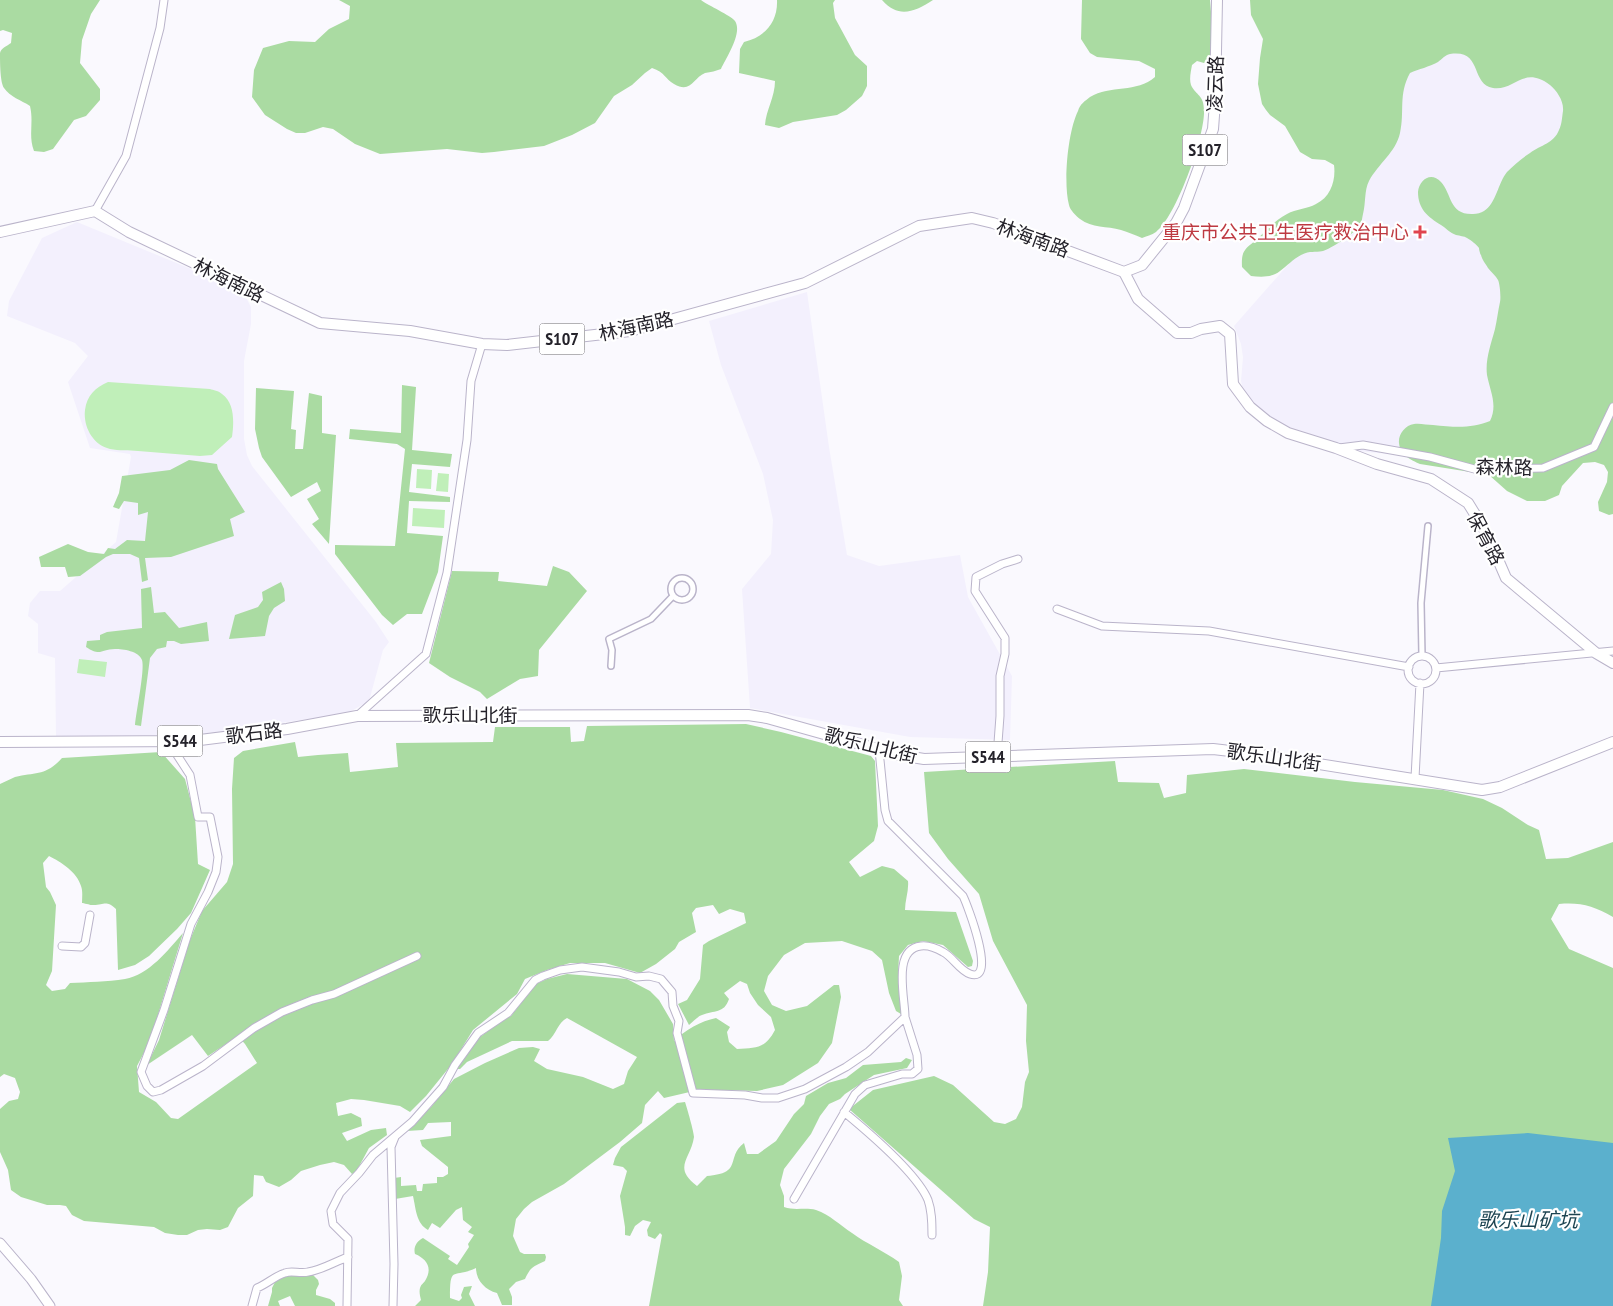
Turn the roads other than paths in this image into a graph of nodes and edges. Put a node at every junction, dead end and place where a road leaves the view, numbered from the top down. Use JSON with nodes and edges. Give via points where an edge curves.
{"nodes":[{"id":1,"x":164,"y":0,"type":"edge"},
{"id":2,"x":1217,"y":0,"type":"edge"},
{"id":3,"x":95,"y":211,"type":"junction"},
{"id":4,"x":0,"y":232,"type":"edge"},
{"id":5,"x":1124,"y":272,"type":"junction"},
{"id":6,"x":482,"y":344,"type":"junction"},
{"id":7,"x":1613,"y":407,"type":"edge"},
{"id":8,"x":1336,"y":448,"type":"junction"},
{"id":9,"x":1428,"y":526,"type":"dead end"},
{"id":10,"x":1018,"y":559,"type":"dead end"},
{"id":11,"x":673,"y":596,"type":"junction"},
{"id":12,"x":1057,"y":608,"type":"dead end"},
{"id":13,"x":1613,"y":651,"type":"edge"},
{"id":14,"x":1596,"y":653,"type":"junction"},
{"id":15,"x":1422,"y":656,"type":"junction"},
{"id":16,"x":1613,"y":664,"type":"edge"},
{"id":17,"x":611,"y":666,"type":"dead end"},
{"id":18,"x":1409,"y":667,"type":"junction"},
{"id":19,"x":1436,"y":668,"type":"junction"},
{"id":20,"x":1420,"y":683,"type":"junction"},
{"id":21,"x":357,"y":716,"type":"junction"},
{"id":22,"x":168,"y":741,"type":"junction"},
{"id":23,"x":0,"y":742,"type":"edge"},
{"id":24,"x":1613,"y":742,"type":"edge"},
{"id":25,"x":879,"y":750,"type":"junction"},
{"id":26,"x":997,"y":756,"type":"junction"},
{"id":27,"x":1415,"y":778,"type":"junction"},
{"id":28,"x":90,"y":915,"type":"dead end"},
{"id":29,"x":62,"y":946,"type":"dead end"},
{"id":30,"x":417,"y":956,"type":"dead end"},
{"id":31,"x":905,"y":1017,"type":"junction"},
{"id":32,"x":844,"y":1112,"type":"junction"},
{"id":33,"x":396,"y":1135,"type":"junction"},
{"id":34,"x":794,"y":1199,"type":"dead end"},
{"id":35,"x":932,"y":1235,"type":"dead end"},
{"id":36,"x":0,"y":1243,"type":"edge"},
{"id":37,"x":348,"y":1257,"type":"junction"},
{"id":38,"x":50,"y":1306,"type":"edge"},
{"id":39,"x":252,"y":1306,"type":"edge"},
{"id":40,"x":347,"y":1306,"type":"edge"},
{"id":41,"x":393,"y":1306,"type":"edge"}],
"edges":[{"from":1,"to":3,"type":"street","via":[[160,28],[126,156]]},
{"from":2,"to":5,"type":"main road","name":"凌云路","number":"S107","via":[[1213,129],[1176,223],[1142,265]]},
{"from":3,"to":4,"type":"main road"},
{"from":3,"to":6,"type":"main road","name":"林海南路","number":"S107","via":[[129,232],[320,323],[410,331]]},
{"from":5,"to":6,"type":"main road","name":"林海南路","number":"S107","via":[[972,218],[919,226],[805,283],[630,331],[507,345]]},
{"from":5,"to":8,"type":"main road","via":[[1138,299],[1177,333],[1220,326],[1230,334],[1233,384],[1250,407],[1288,433]]},
{"from":6,"to":21,"type":"street","via":[[471,381],[467,440],[447,574],[426,654]]},
{"from":7,"to":8,"type":"street","name":"森林路","via":[[1594,448],[1543,468],[1478,470],[1430,457],[1363,445]]},
{"from":8,"to":14,"type":"main road","name":"保育路","via":[[1431,479],[1468,503],[1486,532],[1506,578]]},
{"from":9,"to":15,"type":"street","via":[[1421,603]]},
{"from":10,"to":26,"type":"street","via":[[976,578],[975,591],[1005,638]]},
{"from":11,"to":11,"type":"street","via":[[672,586],[676,580],[686,579],[691,584],[689,597],[679,600]]},
{"from":11,"to":17,"type":"street","via":[[651,619],[609,639]]},
{"from":12,"to":18,"type":"street","via":[[1102,626],[1209,631]]},
{"from":13,"to":14,"type":"street"},
{"from":14,"to":16,"type":"main road","name":"保育路"},
{"from":14,"to":19,"type":"street"},
{"from":15,"to":18,"type":"street","via":[[1415,658]]},
{"from":15,"to":19,"type":"street","via":[[1432,660]]},
{"from":18,"to":20,"type":"street","via":[[1411,678]]},
{"from":19,"to":20,"type":"street","via":[[1431,680]]},
{"from":20,"to":27,"type":"street"},
{"from":21,"to":22,"type":"main road","name":"歌石路","number":"S544","via":[[287,729]]},
{"from":21,"to":25,"type":"main road","name":"歌乐山北街","number":"S544","via":[[748,715]]},
{"from":22,"to":23,"type":"main road","name":"歌石路","number":"S544"},
{"from":22,"to":30,"type":"street","via":[[190,775],[198,818],[210,818],[218,857],[216,872],[191,924],[141,1072],[153,1092],[202,1066],[282,1012],[334,994]]},
{"from":24,"to":27,"type":"main road","name":"歌乐山北街","number":"S544","via":[[1500,788],[1482,790]]},
{"from":25,"to":26,"type":"main road","name":"歌乐山北街","number":"S544","via":[[924,759]]},
{"from":25,"to":31,"type":"street","via":[[888,821],[963,896],[970,909],[982,953],[982,966],[978,972],[970,974],[933,947],[912,948],[907,952],[903,960],[902,991]]},
{"from":26,"to":27,"type":"main road","name":"歌乐山北街","number":"S544","via":[[1213,749]]},
{"from":28,"to":29,"type":"street","via":[[85,943],[81,947]]},
{"from":31,"to":32,"type":"street","via":[[918,1068],[912,1074],[865,1085]]},
{"from":31,"to":33,"type":"street","via":[[862,1056],[805,1089],[778,1098],[693,1093],[677,1033],[679,1021],[672,992],[661,979],[582,967],[560,970],[535,980],[508,1013],[478,1033],[443,1087]]},
{"from":32,"to":34,"type":"street"},
{"from":32,"to":35,"type":"street","via":[[915,1179],[931,1209]]},
{"from":33,"to":37,"type":"street","via":[[373,1155],[340,1193],[331,1211],[332,1224],[348,1239]]},
{"from":33,"to":41,"type":"street","via":[[391,1147]]},
{"from":36,"to":38,"type":"street"},
{"from":37,"to":39,"type":"street","via":[[310,1272],[288,1271],[282,1274],[257,1288]]},
{"from":37,"to":40,"type":"street"}]}
